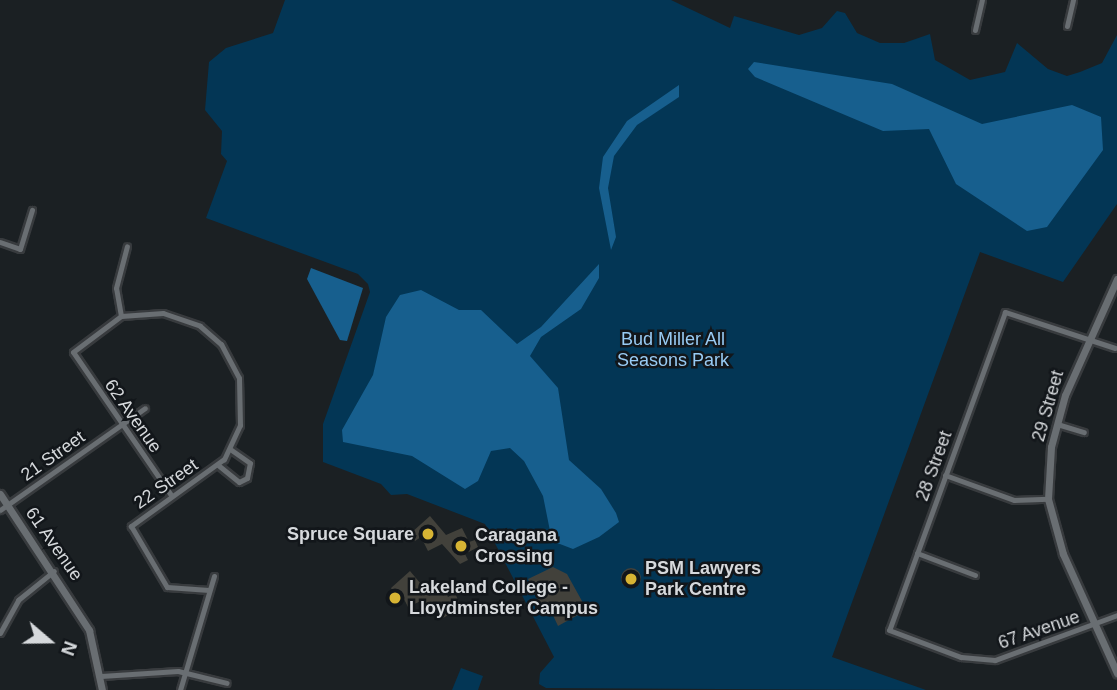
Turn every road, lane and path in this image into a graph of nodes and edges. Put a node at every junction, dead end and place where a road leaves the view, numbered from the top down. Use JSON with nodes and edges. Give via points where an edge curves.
{"nodes":[{"id":1,"x":982,"y":0,"type":"edge"},
{"id":2,"x":1073,"y":0,"type":"edge"},
{"id":3,"x":1068,"y":26,"type":"dead end"},
{"id":4,"x":975,"y":30,"type":"dead end"},
{"id":5,"x":32,"y":210,"type":"dead end"},
{"id":6,"x":0,"y":242,"type":"edge"},
{"id":7,"x":127,"y":246,"type":"dead end"},
{"id":8,"x":1117,"y":279,"type":"edge"},
{"id":9,"x":121,"y":316,"type":"junction"},
{"id":10,"x":1086,"y":338,"type":"junction"},
{"id":11,"x":1115,"y":348,"type":"dead end"},
{"id":12,"x":145,"y":408,"type":"dead end"},
{"id":13,"x":122,"y":424,"type":"junction"},
{"id":14,"x":1056,"y":424,"type":"junction"},
{"id":15,"x":1084,"y":432,"type":"dead end"},
{"id":16,"x":230,"y":449,"type":"junction"},
{"id":17,"x":218,"y":465,"type":"junction"},
{"id":18,"x":945,"y":475,"type":"junction"},
{"id":19,"x":0,"y":495,"type":"edge"},
{"id":20,"x":171,"y":495,"type":"junction"},
{"id":21,"x":1048,"y":499,"type":"junction"},
{"id":22,"x":8,"y":505,"type":"junction"},
{"id":23,"x":0,"y":510,"type":"edge"},
{"id":24,"x":917,"y":553,"type":"junction"},
{"id":25,"x":54,"y":572,"type":"junction"},
{"id":26,"x":975,"y":575,"type":"dead end"},
{"id":27,"x":215,"y":576,"type":"dead end"},
{"id":28,"x":209,"y":590,"type":"junction"},
{"id":29,"x":1117,"y":615,"type":"edge"},
{"id":30,"x":1095,"y":626,"type":"junction"},
{"id":31,"x":888,"y":630,"type":"joint"},
{"id":32,"x":0,"y":632,"type":"edge"},
{"id":33,"x":187,"y":672,"type":"junction"},
{"id":34,"x":1117,"y":673,"type":"edge"},
{"id":35,"x":101,"y":676,"type":"junction"},
{"id":36,"x":227,"y":683,"type":"dead end"},
{"id":37,"x":102,"y":690,"type":"edge"},
{"id":38,"x":180,"y":690,"type":"edge"}],
"edges":[{"from":1,"to":4,"type":"street"},
{"from":2,"to":3,"type":"street"},
{"from":5,"to":6,"type":"street","via":[[20,249]]},
{"from":7,"to":9,"type":"street","via":[[116,288]]},
{"from":8,"to":10,"type":"street","name":"29 Street"},
{"from":9,"to":13,"type":"street","name":"62 Avenue","via":[[73,352]]},
{"from":9,"to":16,"type":"street","via":[[174,316],[200,326],[221,344],[242,389],[240,425]]},
{"from":10,"to":11,"type":"street"},
{"from":10,"to":14,"type":"street","name":"29 Street"},
{"from":10,"to":18,"type":"street","name":"28 Street","via":[[1005,312]]},
{"from":12,"to":13,"type":"street","name":"21 Street"},
{"from":13,"to":20,"type":"street","name":"62 Avenue"},
{"from":13,"to":22,"type":"street","name":"21 Street"},
{"from":14,"to":15,"type":"street"},
{"from":14,"to":21,"type":"street","name":"29 Street"},
{"from":16,"to":17,"type":"street"},
{"from":16,"to":17,"type":"street","via":[[250,463],[247,478],[239,481]]},
{"from":17,"to":20,"type":"street","name":"22 Street"},
{"from":18,"to":21,"type":"street","via":[[1014,500]]},
{"from":18,"to":24,"type":"street","name":"28 Street"},
{"from":19,"to":22,"type":"street","name":"61 Avenue"},
{"from":20,"to":28,"type":"street","name":"22 Street","via":[[131,526],[167,587]]},
{"from":21,"to":30,"type":"street","name":"29 Street","via":[[1063,554]]},
{"from":22,"to":23,"type":"street","name":"21 Street"},
{"from":22,"to":25,"type":"street","name":"61 Avenue"},
{"from":24,"to":26,"type":"street"},
{"from":24,"to":31,"type":"street","name":"28 Street"},
{"from":25,"to":32,"type":"street","via":[[22,596]]},
{"from":25,"to":35,"type":"street","name":"61 Avenue","via":[[89,631]]},
{"from":27,"to":28,"type":"street"},
{"from":28,"to":33,"type":"street","via":[[211,601]]},
{"from":29,"to":30,"type":"street","name":"67 Avenue"},
{"from":30,"to":31,"type":"street","name":"67 Avenue","via":[[995,660],[961,657]]},
{"from":30,"to":34,"type":"street","name":"29 Street"},
{"from":33,"to":35,"type":"street"},
{"from":33,"to":36,"type":"street"},
{"from":33,"to":38,"type":"street"},
{"from":35,"to":37,"type":"street","name":"61 Avenue"}]}
